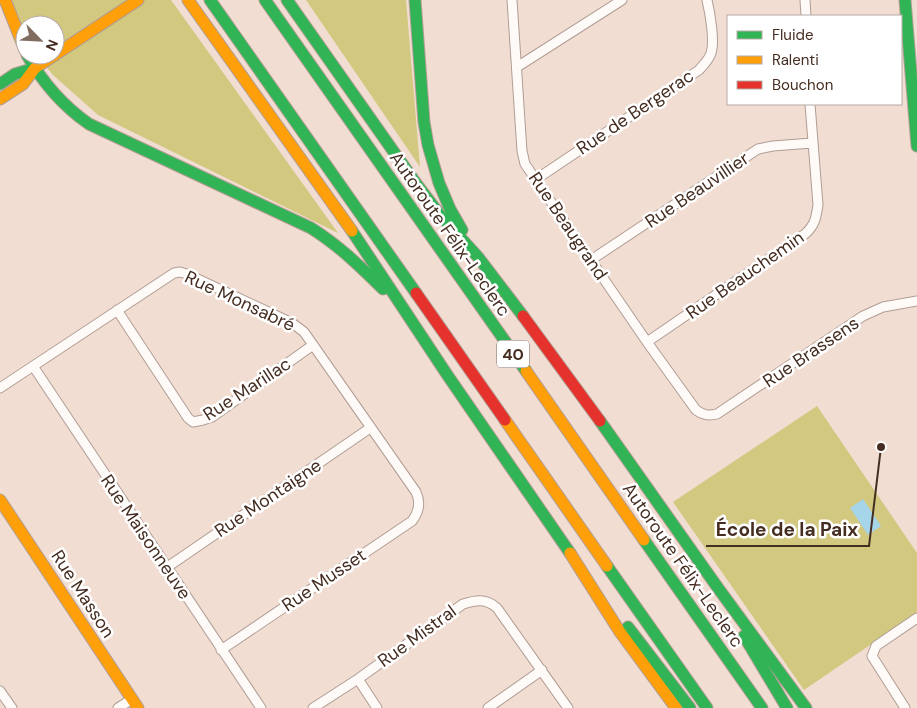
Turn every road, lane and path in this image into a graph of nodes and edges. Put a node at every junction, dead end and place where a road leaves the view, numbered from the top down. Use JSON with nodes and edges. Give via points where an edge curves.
{"nodes":[{"id":1,"x":5,"y":0,"type":"edge"},
{"id":2,"x":138,"y":0,"type":"edge"},
{"id":3,"x":188,"y":0,"type":"edge"},
{"id":4,"x":210,"y":0,"type":"edge"},
{"id":5,"x":265,"y":0,"type":"edge"},
{"id":6,"x":287,"y":0,"type":"edge"},
{"id":7,"x":415,"y":0,"type":"edge"},
{"id":8,"x":512,"y":0,"type":"edge"},
{"id":9,"x":622,"y":0,"type":"edge"},
{"id":10,"x":707,"y":0,"type":"edge"},
{"id":11,"x":805,"y":0,"type":"edge"},
{"id":12,"x":905,"y":0,"type":"edge"},
{"id":13,"x":806,"y":15,"type":"edge"},
{"id":14,"x":903,"y":22,"type":"edge"},
{"id":15,"x":15,"y":25,"type":"edge"},
{"id":16,"x":33,"y":65,"type":"edge"},
{"id":17,"x":517,"y":67,"type":"junction"},
{"id":18,"x":35,"y":68,"type":"junction"},
{"id":19,"x":0,"y":84,"type":"edge"},
{"id":20,"x":0,"y":99,"type":"edge"},
{"id":21,"x":810,"y":105,"type":"edge"},
{"id":22,"x":812,"y":143,"type":"junction"},
{"id":23,"x":917,"y":146,"type":"edge"},
{"id":24,"x":535,"y":180,"type":"junction"},
{"id":25,"x":478,"y":257,"type":"junction"},
{"id":26,"x":591,"y":260,"type":"junction"},
{"id":27,"x":917,"y":301,"type":"edge"},
{"id":28,"x":117,"y":310,"type":"junction"},
{"id":29,"x":409,"y":316,"type":"junction"},
{"id":30,"x":647,"y":342,"type":"junction"},
{"id":31,"x":313,"y":345,"type":"junction"},
{"id":32,"x":33,"y":366,"type":"junction"},
{"id":33,"x":0,"y":388,"type":"edge"},
{"id":34,"x":710,"y":416,"type":"joint"},
{"id":35,"x":370,"y":428,"type":"junction"},
{"id":36,"x":0,"y":500,"type":"edge"},
{"id":37,"x":419,"y":505,"type":"joint"},
{"id":38,"x":576,"y":562,"type":"junction"},
{"id":39,"x":166,"y":568,"type":"junction"},
{"id":40,"x":718,"y":588,"type":"junction"},
{"id":41,"x":917,"y":618,"type":"edge"},
{"id":42,"x":221,"y":650,"type":"junction"},
{"id":43,"x":542,"y":670,"type":"junction"},
{"id":44,"x":358,"y":678,"type":"junction"},
{"id":45,"x":0,"y":691,"type":"edge"},
{"id":46,"x":135,"y":704,"type":"edge"},
{"id":47,"x":12,"y":708,"type":"edge"},
{"id":48,"x":118,"y":708,"type":"edge"},
{"id":49,"x":261,"y":708,"type":"edge"},
{"id":50,"x":314,"y":708,"type":"edge"},
{"id":51,"x":377,"y":708,"type":"edge"},
{"id":52,"x":488,"y":708,"type":"edge"},
{"id":53,"x":568,"y":708,"type":"edge"},
{"id":54,"x":676,"y":708,"type":"edge"},
{"id":55,"x":690,"y":708,"type":"edge"},
{"id":56,"x":707,"y":708,"type":"edge"},
{"id":57,"x":762,"y":708,"type":"edge"},
{"id":58,"x":787,"y":708,"type":"edge"},
{"id":59,"x":806,"y":708,"type":"edge"},
{"id":60,"x":905,"y":708,"type":"edge"}],
"edges":[{"from":1,"to":15,"type":"main road"},
{"from":2,"to":18,"type":"main road"},
{"from":3,"to":29,"type":"main road","via":[[366,249]]},
{"from":4,"to":56,"type":"main road","number":"40"},
{"from":5,"to":57,"type":"main road","name":"Autoroute Félix-Leclerc","number":"40"},
{"from":6,"to":25,"type":"main road","via":[[415,182]]},
{"from":7,"to":25,"type":"main road","via":[[424,122],[431,160],[450,209]]},
{"from":8,"to":17,"type":"street","name":"Rue Beaugrand"},
{"from":9,"to":17,"type":"street"},
{"from":10,"to":24,"type":"street","name":"Rue de Bergerac","via":[[711,54],[699,70]]},
{"from":11,"to":13,"type":"street"},
{"from":12,"to":14,"type":"main road"},
{"from":14,"to":23,"type":"main road"},
{"from":16,"to":18,"type":"main road"},
{"from":17,"to":24,"type":"street","name":"Rue Beaugrand","via":[[522,151],[525,164]]},
{"from":18,"to":19,"type":"main road","via":[[15,74]]},
{"from":18,"to":20,"type":"main road","via":[[23,84]]},
{"from":18,"to":29,"type":"main road","via":[[64,104],[92,126],[278,211],[327,238],[364,269]]},
{"from":21,"to":22,"type":"street","name":"Rue Beauchemin"},
{"from":22,"to":26,"type":"street","name":"Rue Beauvillier","via":[[758,149]]},
{"from":22,"to":30,"type":"street","name":"Rue Beauchemin","via":[[818,205],[813,227]]},
{"from":24,"to":26,"type":"street","name":"Rue Beaugrand"},
{"from":25,"to":40,"type":"main road","via":[[577,388]]},
{"from":26,"to":30,"type":"street","name":"Rue Beaugrand"},
{"from":27,"to":34,"type":"street","name":"Rue Brassens","via":[[873,310],[722,412]]},
{"from":28,"to":31,"type":"street","name":"Rue Monsabré","via":[[165,277],[180,272],[292,323]]},
{"from":28,"to":31,"type":"street","name":"Rue Marillac","via":[[193,422],[212,417]]},
{"from":28,"to":32,"type":"street","name":"Rue Monsabré"},
{"from":29,"to":38,"type":"main road"},
{"from":30,"to":34,"type":"street","name":"Rue Beaugrand","via":[[696,410]]},
{"from":31,"to":35,"type":"street","name":"Rue Monsabré"},
{"from":32,"to":33,"type":"street","name":"Rue Monsabré"},
{"from":32,"to":39,"type":"street","name":"Rue Maisonneuve"},
{"from":35,"to":37,"type":"street","name":"Rue Monsabré","via":[[416,492]]},
{"from":35,"to":39,"type":"street","name":"Rue Montaigne"},
{"from":36,"to":46,"type":"main road","name":"Rue Masson"},
{"from":37,"to":42,"type":"street","name":"Rue Musset","via":[[412,521]]},
{"from":38,"to":54,"type":"main road","via":[[620,632]]},
{"from":38,"to":55,"type":"main road"},
{"from":39,"to":42,"type":"street","name":"Rue Maisonneuve"},
{"from":40,"to":58,"type":"main road"},
{"from":40,"to":59,"type":"main road"},
{"from":41,"to":60,"type":"street","via":[[876,646],[872,656]]},
{"from":42,"to":49,"type":"street","name":"Rue Maisonneuve"},
{"from":43,"to":44,"type":"street","name":"Rue Mistral","via":[[497,608],[482,600],[463,604]]},
{"from":43,"to":52,"type":"street"},
{"from":43,"to":53,"type":"street","name":"Rue Mistral"},
{"from":44,"to":50,"type":"street","name":"Rue Mistral"},
{"from":44,"to":51,"type":"street"},
{"from":45,"to":47,"type":"street"},
{"from":46,"to":48,"type":"street"}]}
